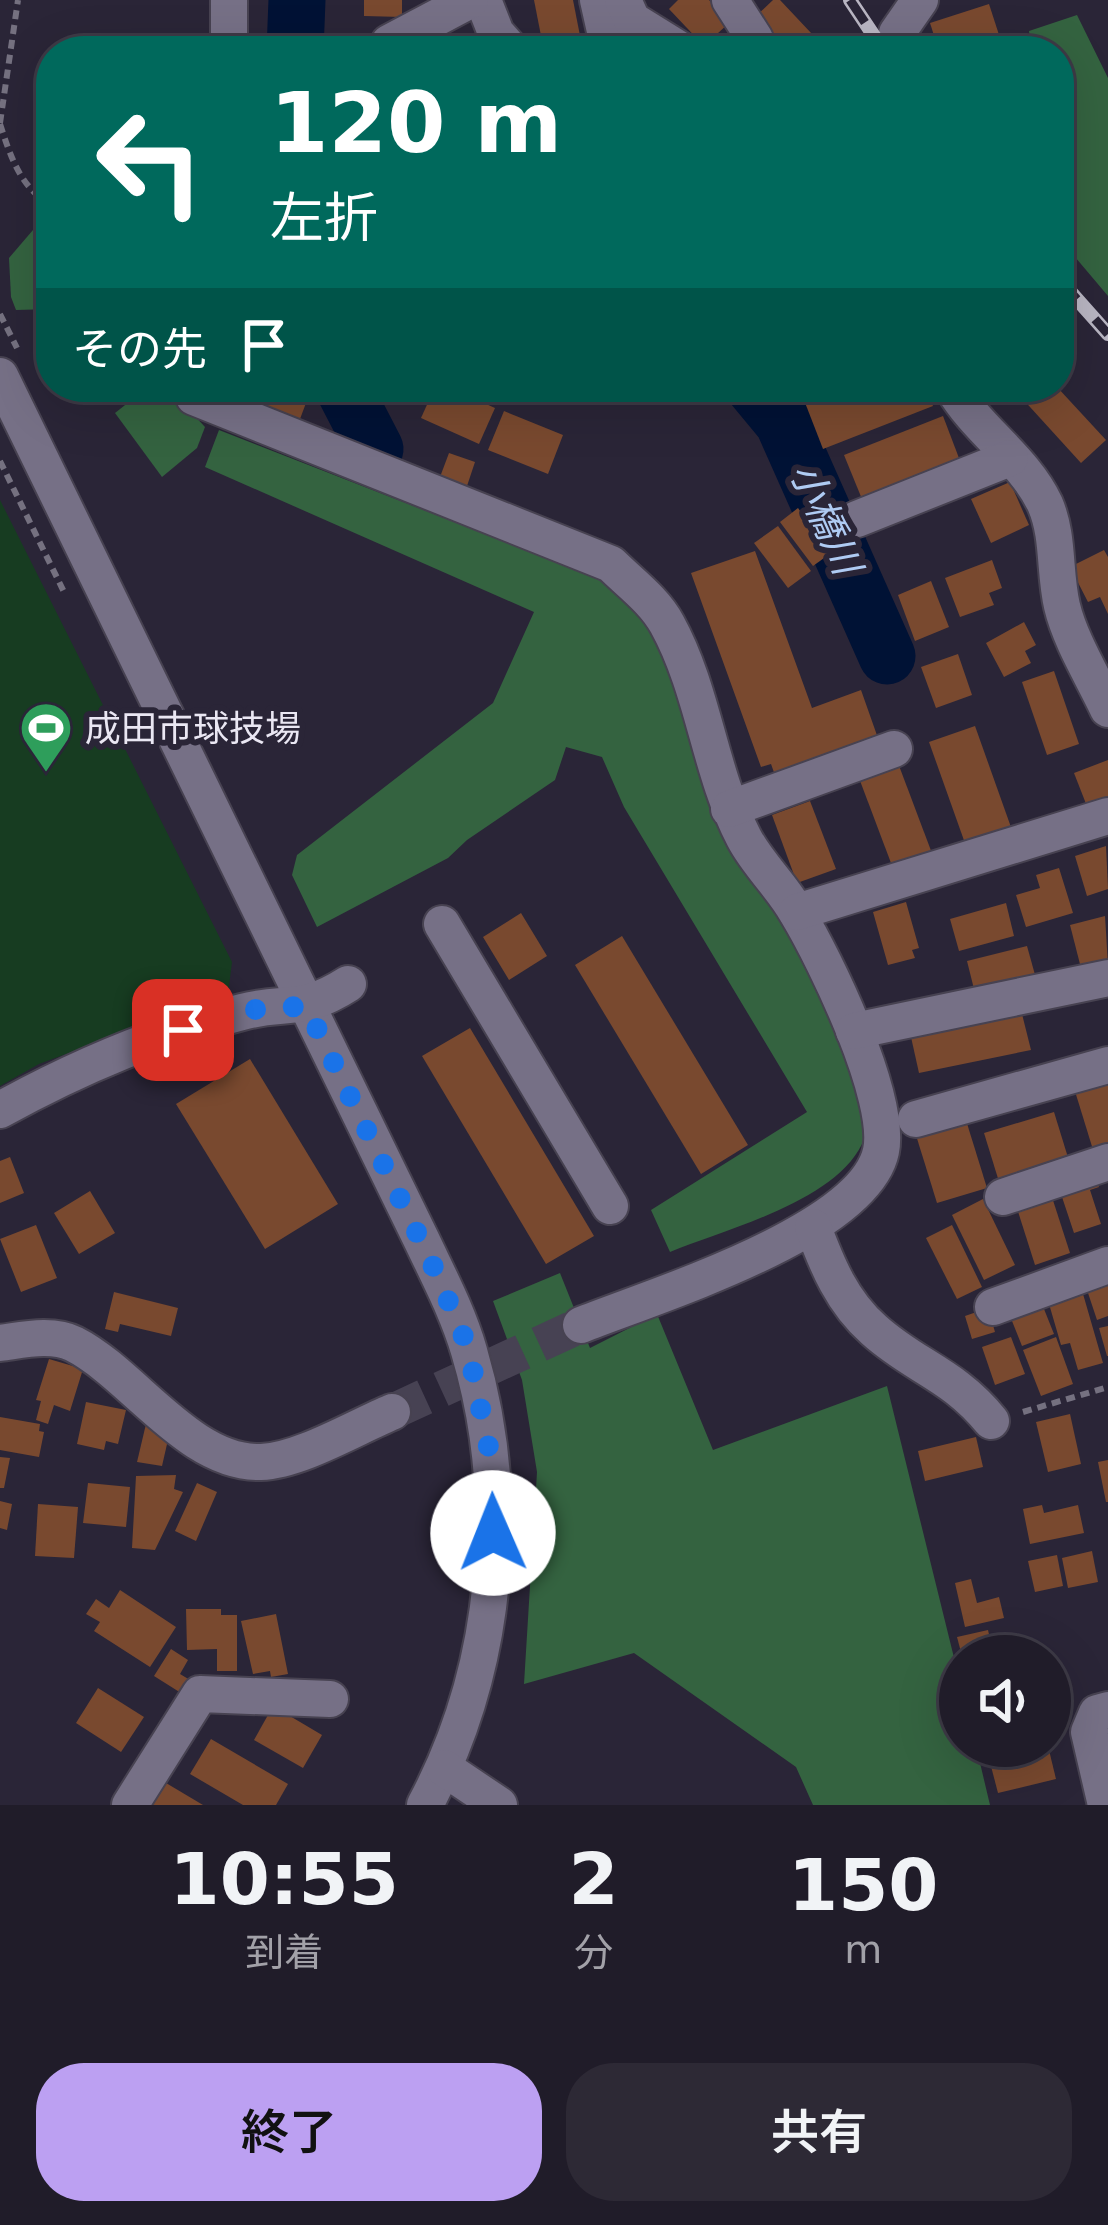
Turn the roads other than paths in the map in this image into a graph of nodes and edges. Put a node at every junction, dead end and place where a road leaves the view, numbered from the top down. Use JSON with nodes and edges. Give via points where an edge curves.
{"nodes":[{"id":1,"x":229,"y":0,"type":"edge"},
{"id":2,"x":470,"y":0,"type":"edge"},
{"id":3,"x":483,"y":0,"type":"edge"},
{"id":4,"x":598,"y":0,"type":"edge"},
{"id":5,"x":623,"y":0,"type":"edge"},
{"id":6,"x":730,"y":0,"type":"edge"},
{"id":7,"x":920,"y":0,"type":"edge"},
{"id":8,"x":897,"y":33,"type":"dead end"},
{"id":9,"x":229,"y":36,"type":"edge"},
{"id":10,"x":401,"y":36,"type":"edge"},
{"id":11,"x":499,"y":36,"type":"edge"},
{"id":12,"x":606,"y":36,"type":"edge"},
{"id":13,"x":658,"y":36,"type":"edge"},
{"id":14,"x":752,"y":36,"type":"edge"},
{"id":15,"x":0,"y":376,"type":"edge"},
{"id":16,"x":206,"y":402,"type":"edge"},
{"id":17,"x":962,"y":402,"type":"edge"},
{"id":18,"x":1010,"y":458,"type":"junction"},
{"id":19,"x":857,"y":519,"type":"dead end"},
{"id":20,"x":1108,"y":709,"type":"edge"},
{"id":21,"x":894,"y":749,"type":"dead end"},
{"id":22,"x":729,"y":809,"type":"junction"},
{"id":23,"x":1108,"y":816,"type":"edge"},
{"id":24,"x":797,"y":912,"type":"junction"},
{"id":25,"x":442,"y":924,"type":"dead end"},
{"id":26,"x":1108,"y":978,"type":"edge"},
{"id":27,"x":348,"y":984,"type":"dead end"},
{"id":28,"x":306,"y":1006,"type":"junction"},
{"id":29,"x":854,"y":1031,"type":"junction"},
{"id":30,"x":1108,"y":1064,"type":"edge"},
{"id":31,"x":0,"y":1110,"type":"edge"},
{"id":32,"x":916,"y":1119,"type":"dead end"},
{"id":33,"x":1108,"y":1162,"type":"edge"},
{"id":34,"x":1003,"y":1197,"type":"dead end"},
{"id":35,"x":610,"y":1206,"type":"dead end"},
{"id":36,"x":813,"y":1227,"type":"junction"},
{"id":37,"x":1108,"y":1265,"type":"edge"},
{"id":38,"x":993,"y":1307,"type":"dead end"},
{"id":39,"x":580,"y":1325,"type":"tunnel mouth"},
{"id":40,"x":0,"y":1343,"type":"edge"},
{"id":41,"x":392,"y":1412,"type":"tunnel mouth"},
{"id":42,"x":991,"y":1421,"type":"road end"},
{"id":43,"x":330,"y":1699,"type":"dead end"},
{"id":44,"x":1108,"y":1710,"type":"edge"},
{"id":45,"x":444,"y":1768,"type":"junction"},
{"id":46,"x":130,"y":1805,"type":"edge"},
{"id":47,"x":425,"y":1805,"type":"edge"},
{"id":48,"x":499,"y":1805,"type":"edge"},
{"id":49,"x":1106,"y":1805,"type":"edge"}],
"edges":[{"from":1,"to":9,"type":"street"},
{"from":2,"to":10,"type":"street"},
{"from":3,"to":11,"type":"street"},
{"from":4,"to":12,"type":"street"},
{"from":5,"to":13,"type":"street","via":[[632,20]]},
{"from":6,"to":14,"type":"street"},
{"from":7,"to":8,"type":"street"},
{"from":15,"to":28,"type":"street"},
{"from":16,"to":22,"type":"street","via":[[611,564],[666,622],[701,703]]},
{"from":17,"to":18,"type":"street"},
{"from":18,"to":19,"type":"street"},
{"from":18,"to":20,"type":"street","via":[[1045,504],[1062,609]]},
{"from":21,"to":22,"type":"street"},
{"from":22,"to":24,"type":"street"},
{"from":23,"to":24,"type":"street"},
{"from":24,"to":29,"type":"street"},
{"from":25,"to":35,"type":"street"},
{"from":26,"to":29,"type":"street"},
{"from":27,"to":28,"type":"street"},
{"from":28,"to":31,"type":"street","via":[[247,1010],[183,1030]]},
{"from":28,"to":45,"type":"street","via":[[450,1302],[468,1347],[491,1459],[486,1626]]},
{"from":29,"to":36,"type":"street","via":[[877,1090],[882,1147],[869,1178]]},
{"from":30,"to":32,"type":"street"},
{"from":33,"to":34,"type":"street"},
{"from":36,"to":39,"type":"street"},
{"from":36,"to":42,"type":"street","via":[[832,1277],[870,1327],[897,1331]]},
{"from":37,"to":38,"type":"street"},
{"from":40,"to":41,"type":"street","via":[[70,1342],[181,1430],[242,1460],[292,1455]]},
{"from":43,"to":46,"type":"street","via":[[200,1694]]},
{"from":44,"to":49,"type":"street","via":[[1097,1712],[1089,1732]]},
{"from":45,"to":47,"type":"street"},
{"from":45,"to":48,"type":"street"}]}
